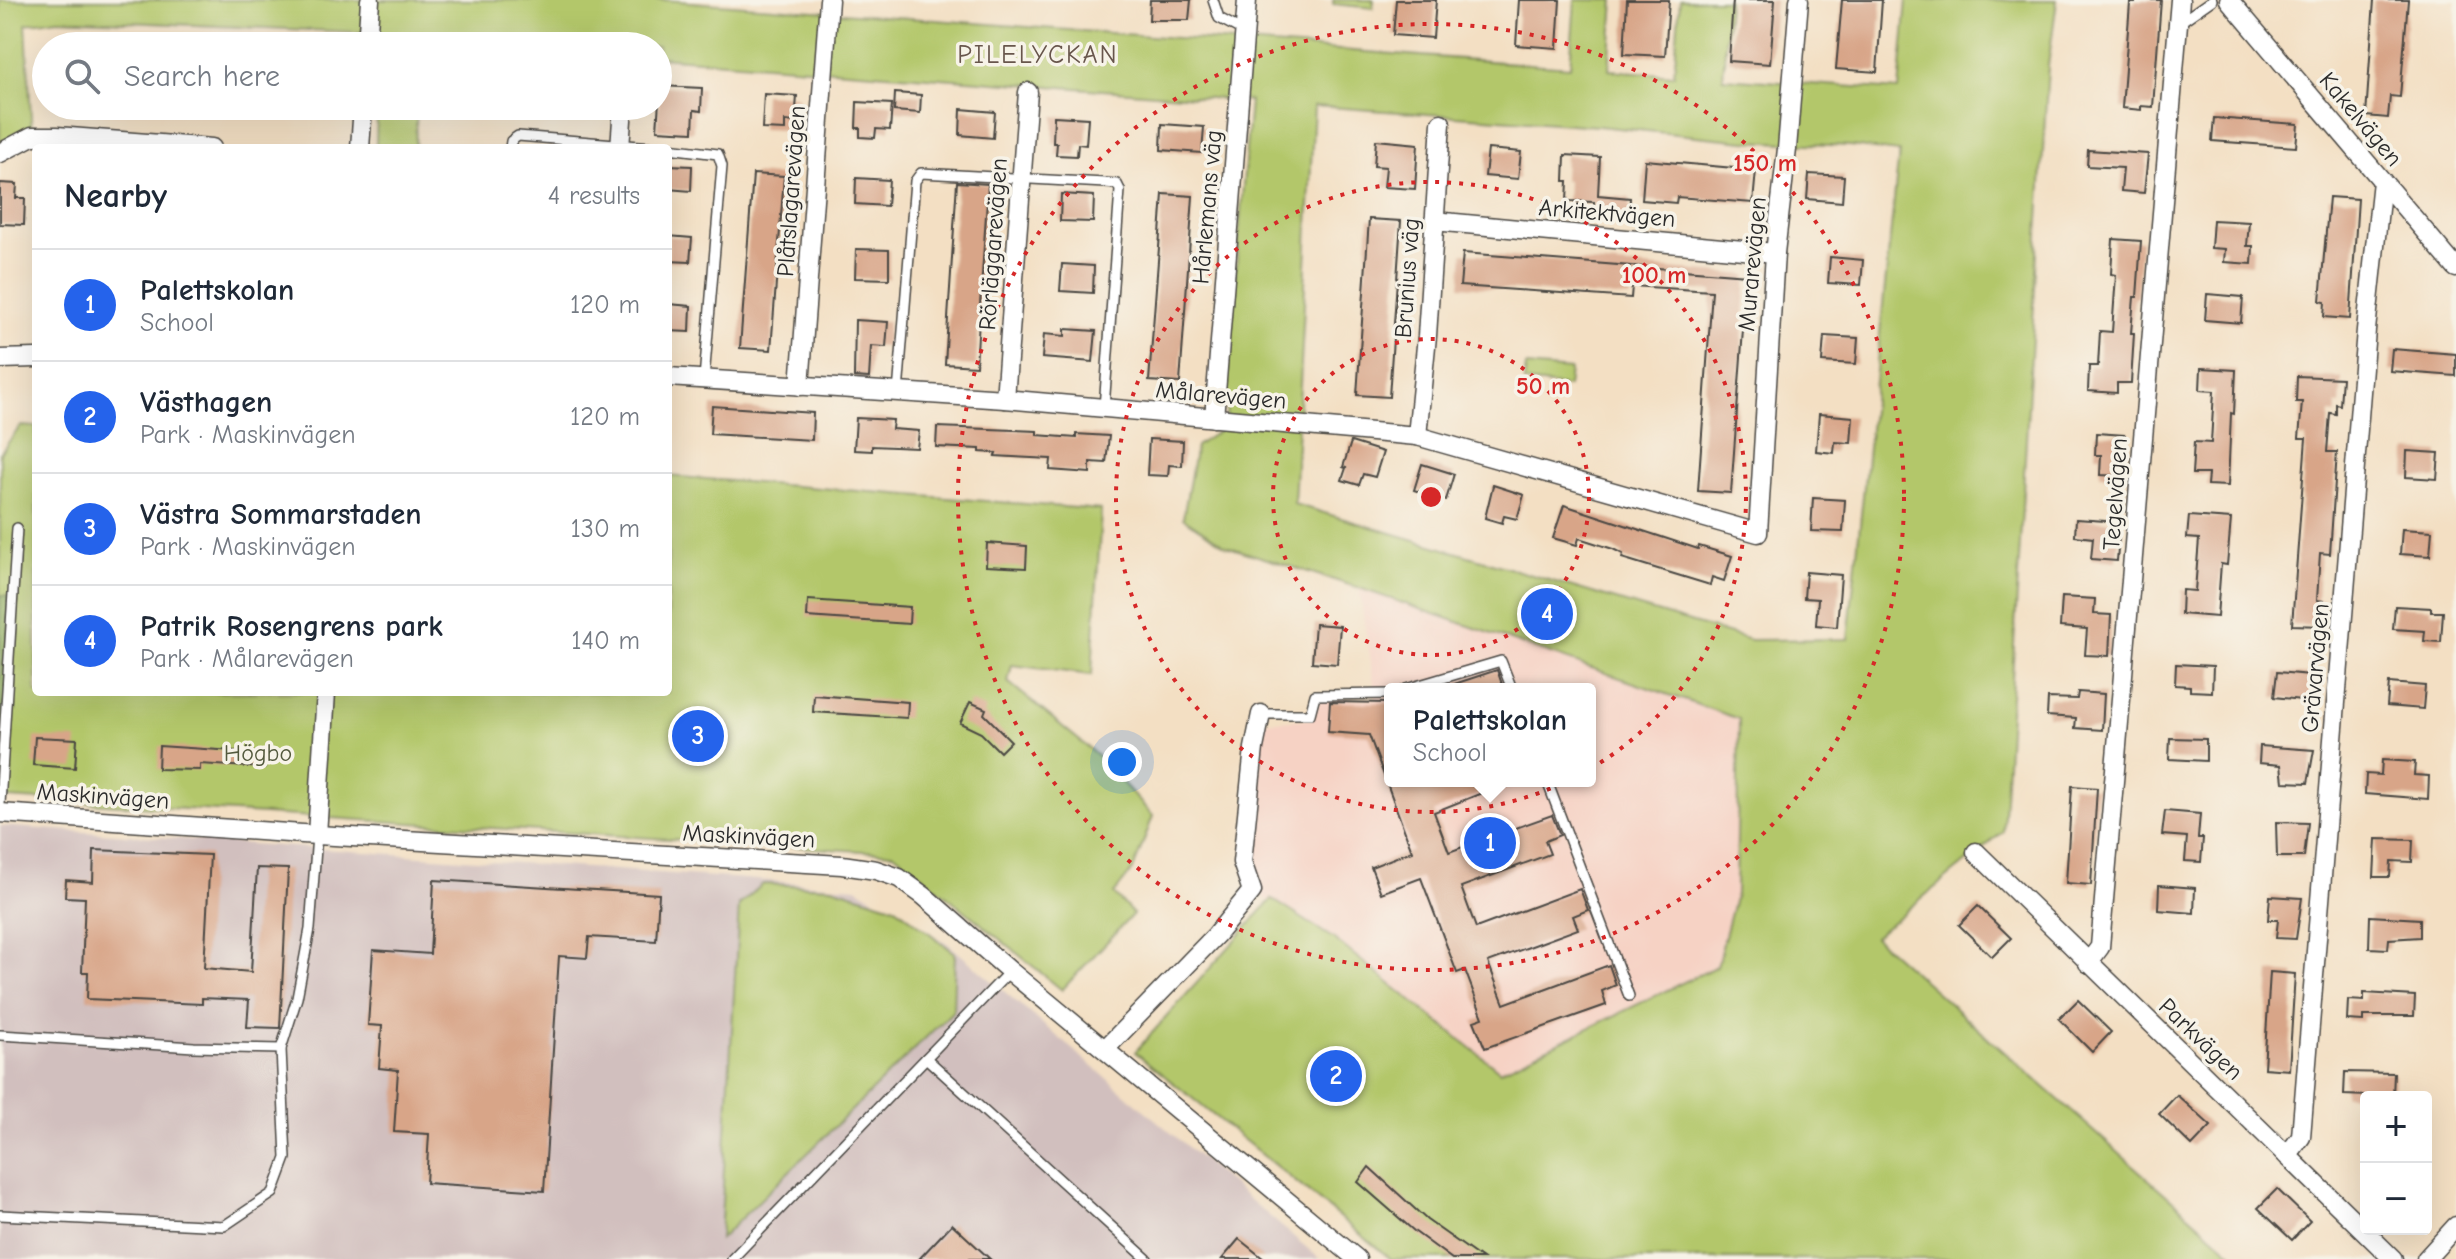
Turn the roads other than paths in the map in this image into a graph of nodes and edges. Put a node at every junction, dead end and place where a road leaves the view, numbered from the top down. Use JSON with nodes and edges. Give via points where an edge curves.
{"nodes":[{"id":1,"x":370,"y":0,"type":"edge"},
{"id":2,"x":829,"y":0,"type":"edge"},
{"id":3,"x":1213,"y":0,"type":"edge"},
{"id":4,"x":1247,"y":0,"type":"edge"},
{"id":5,"x":1799,"y":0,"type":"edge"},
{"id":6,"x":2180,"y":0,"type":"edge"},
{"id":7,"x":2212,"y":0,"type":"edge"},
{"id":8,"x":2229,"y":0,"type":"edge"},
{"id":9,"x":2177,"y":25,"type":"junction"},
{"id":10,"x":368,"y":32,"type":"edge"},
{"id":11,"x":1245,"y":32,"type":"junction"},
{"id":12,"x":1028,"y":92,"type":"dead end"},
{"id":13,"x":362,"y":120,"type":"edge"},
{"id":14,"x":622,"y":120,"type":"edge"},
{"id":15,"x":1441,"y":123,"type":"dead end"},
{"id":16,"x":156,"y":144,"type":"edge"},
{"id":17,"x":360,"y":144,"type":"edge"},
{"id":18,"x":511,"y":144,"type":"edge"},
{"id":19,"x":600,"y":144,"type":"edge"},
{"id":20,"x":621,"y":144,"type":"edge"},
{"id":21,"x":672,"y":149,"type":"edge"},
{"id":22,"x":0,"y":153,"type":"edge"},
{"id":23,"x":1021,"y":177,"type":"junction"},
{"id":24,"x":2382,"y":181,"type":"junction"},
{"id":25,"x":1434,"y":221,"type":"junction"},
{"id":26,"x":1775,"y":253,"type":"junction"},
{"id":27,"x":2456,"y":268,"type":"edge"},
{"id":28,"x":32,"y":358,"type":"edge"},
{"id":29,"x":0,"y":359,"type":"edge"},
{"id":30,"x":672,"y":377,"type":"edge"},
{"id":31,"x":704,"y":379,"type":"junction"},
{"id":32,"x":800,"y":386,"type":"junction"},
{"id":33,"x":898,"y":393,"type":"junction"},
{"id":34,"x":1005,"y":399,"type":"junction"},
{"id":35,"x":1104,"y":408,"type":"junction"},
{"id":36,"x":1214,"y":418,"type":"junction"},
{"id":37,"x":1417,"y":436,"type":"junction"},
{"id":38,"x":17,"y":528,"type":"dead end"},
{"id":39,"x":1758,"y":533,"type":"joint"},
{"id":40,"x":1426,"y":683,"type":"edge"},
{"id":41,"x":1510,"y":683,"type":"edge"},
{"id":42,"x":1384,"y":694,"type":"edge"},
{"id":43,"x":326,"y":696,"type":"edge"},
{"id":44,"x":1261,"y":714,"type":"joint"},
{"id":45,"x":1549,"y":787,"type":"edge"},
{"id":46,"x":0,"y":804,"type":"edge"},
{"id":47,"x":0,"y":813,"type":"edge"},
{"id":48,"x":317,"y":835,"type":"junction"},
{"id":49,"x":1976,"y":852,"type":"dead end"},
{"id":50,"x":2088,"y":963,"type":"junction"},
{"id":51,"x":1010,"y":971,"type":"junction"},
{"id":52,"x":1629,"y":996,"type":"dead end"},
{"id":53,"x":0,"y":1035,"type":"edge"},
{"id":54,"x":1106,"y":1048,"type":"junction"},
{"id":55,"x":281,"y":1049,"type":"junction"},
{"id":56,"x":926,"y":1058,"type":"junction"},
{"id":57,"x":2287,"y":1156,"type":"junction"},
{"id":58,"x":0,"y":1215,"type":"edge"},
{"id":59,"x":2456,"y":1226,"type":"edge"},
{"id":60,"x":732,"y":1259,"type":"edge"},
{"id":61,"x":1147,"y":1259,"type":"edge"},
{"id":62,"x":1357,"y":1259,"type":"edge"},
{"id":63,"x":2393,"y":1259,"type":"edge"},
{"id":64,"x":2426,"y":1259,"type":"edge"}],
"edges":[{"from":1,"to":10,"type":"street"},
{"from":2,"to":32,"type":"street","name":"Plåtslagarevägen"},
{"from":3,"to":11,"type":"lane","via":[[1219,18]]},
{"from":4,"to":11,"type":"street","name":"Hårlemans väg"},
{"from":5,"to":26,"type":"street","name":"Murarevägen"},
{"from":6,"to":9,"type":"street","name":"Tegelvägen"},
{"from":7,"to":9,"type":"lane"},
{"from":8,"to":24,"type":"street","name":"Kakelvägen"},
{"from":9,"to":50,"type":"street","name":"Tegelvägen","via":[[2100,947]]},
{"from":11,"to":36,"type":"street","name":"Hårlemans väg"},
{"from":12,"to":23,"type":"street","name":"Rörläggarevägen"},
{"from":13,"to":17,"type":"street"},
{"from":14,"to":20,"type":"street"},
{"from":15,"to":25,"type":"street","name":"Brunius väg"},
{"from":16,"to":22,"type":"street","via":[[32,136]]},
{"from":18,"to":19,"type":"lane","via":[[518,136]]},
{"from":21,"to":31,"type":"lane","via":[[718,154],[722,166]]},
{"from":23,"to":33,"type":"lane","via":[[935,172],[921,173],[915,181]]},
{"from":23,"to":34,"type":"street","name":"Rörläggarevägen"},
{"from":23,"to":35,"type":"lane","via":[[1117,184],[1120,190]]},
{"from":24,"to":27,"type":"street","name":"Kakelvägen"},
{"from":24,"to":57,"type":"street","name":"Grävarvägen","via":[[2301,1137]]},
{"from":25,"to":26,"type":"street","name":"Arkitektvägen"},
{"from":25,"to":37,"type":"street","name":"Brunius väg"},
{"from":26,"to":39,"type":"street","name":"Murarevägen"},
{"from":28,"to":29,"type":"street"},
{"from":30,"to":31,"type":"street","name":"Målarevägen"},
{"from":31,"to":32,"type":"street","name":"Målarevägen"},
{"from":32,"to":33,"type":"street","name":"Målarevägen"},
{"from":33,"to":34,"type":"street","name":"Målarevägen"},
{"from":34,"to":35,"type":"street","name":"Målarevägen"},
{"from":35,"to":36,"type":"street","name":"Målarevägen"},
{"from":36,"to":37,"type":"street","name":"Målarevägen"},
{"from":37,"to":39,"type":"street","name":"Målarevägen"},
{"from":38,"to":46,"type":"lane"},
{"from":40,"to":41,"type":"lane","via":[[1501,661]]},
{"from":42,"to":44,"type":"lane","via":[[1315,695],[1310,714]]},
{"from":43,"to":48,"type":"street"},
{"from":44,"to":54,"type":"street","via":[[1242,862],[1252,891],[1185,969]]},
{"from":45,"to":52,"type":"lane"},
{"from":47,"to":48,"type":"street","name":"Maskinvägen"},
{"from":48,"to":51,"type":"street","name":"Maskinvägen","via":[[876,870],[924,896]]},
{"from":48,"to":55,"type":"lane","via":[[310,929]]},
{"from":49,"to":50,"type":"street","name":"Parkvägen"},
{"from":50,"to":57,"type":"street","name":"Parkvägen"},
{"from":51,"to":54,"type":"street","name":"Maskinvägen"},
{"from":51,"to":56,"type":"lane"},
{"from":53,"to":55,"type":"lane"},
{"from":54,"to":62,"type":"street","name":"Maskinvägen"},
{"from":55,"to":58,"type":"lane","via":[[286,1158],[273,1193],[224,1226]]},
{"from":56,"to":60,"type":"lane"},
{"from":56,"to":61,"type":"lane"},
{"from":57,"to":63,"type":"street","name":"Parkvägen"},
{"from":59,"to":64,"type":"street"}]}
